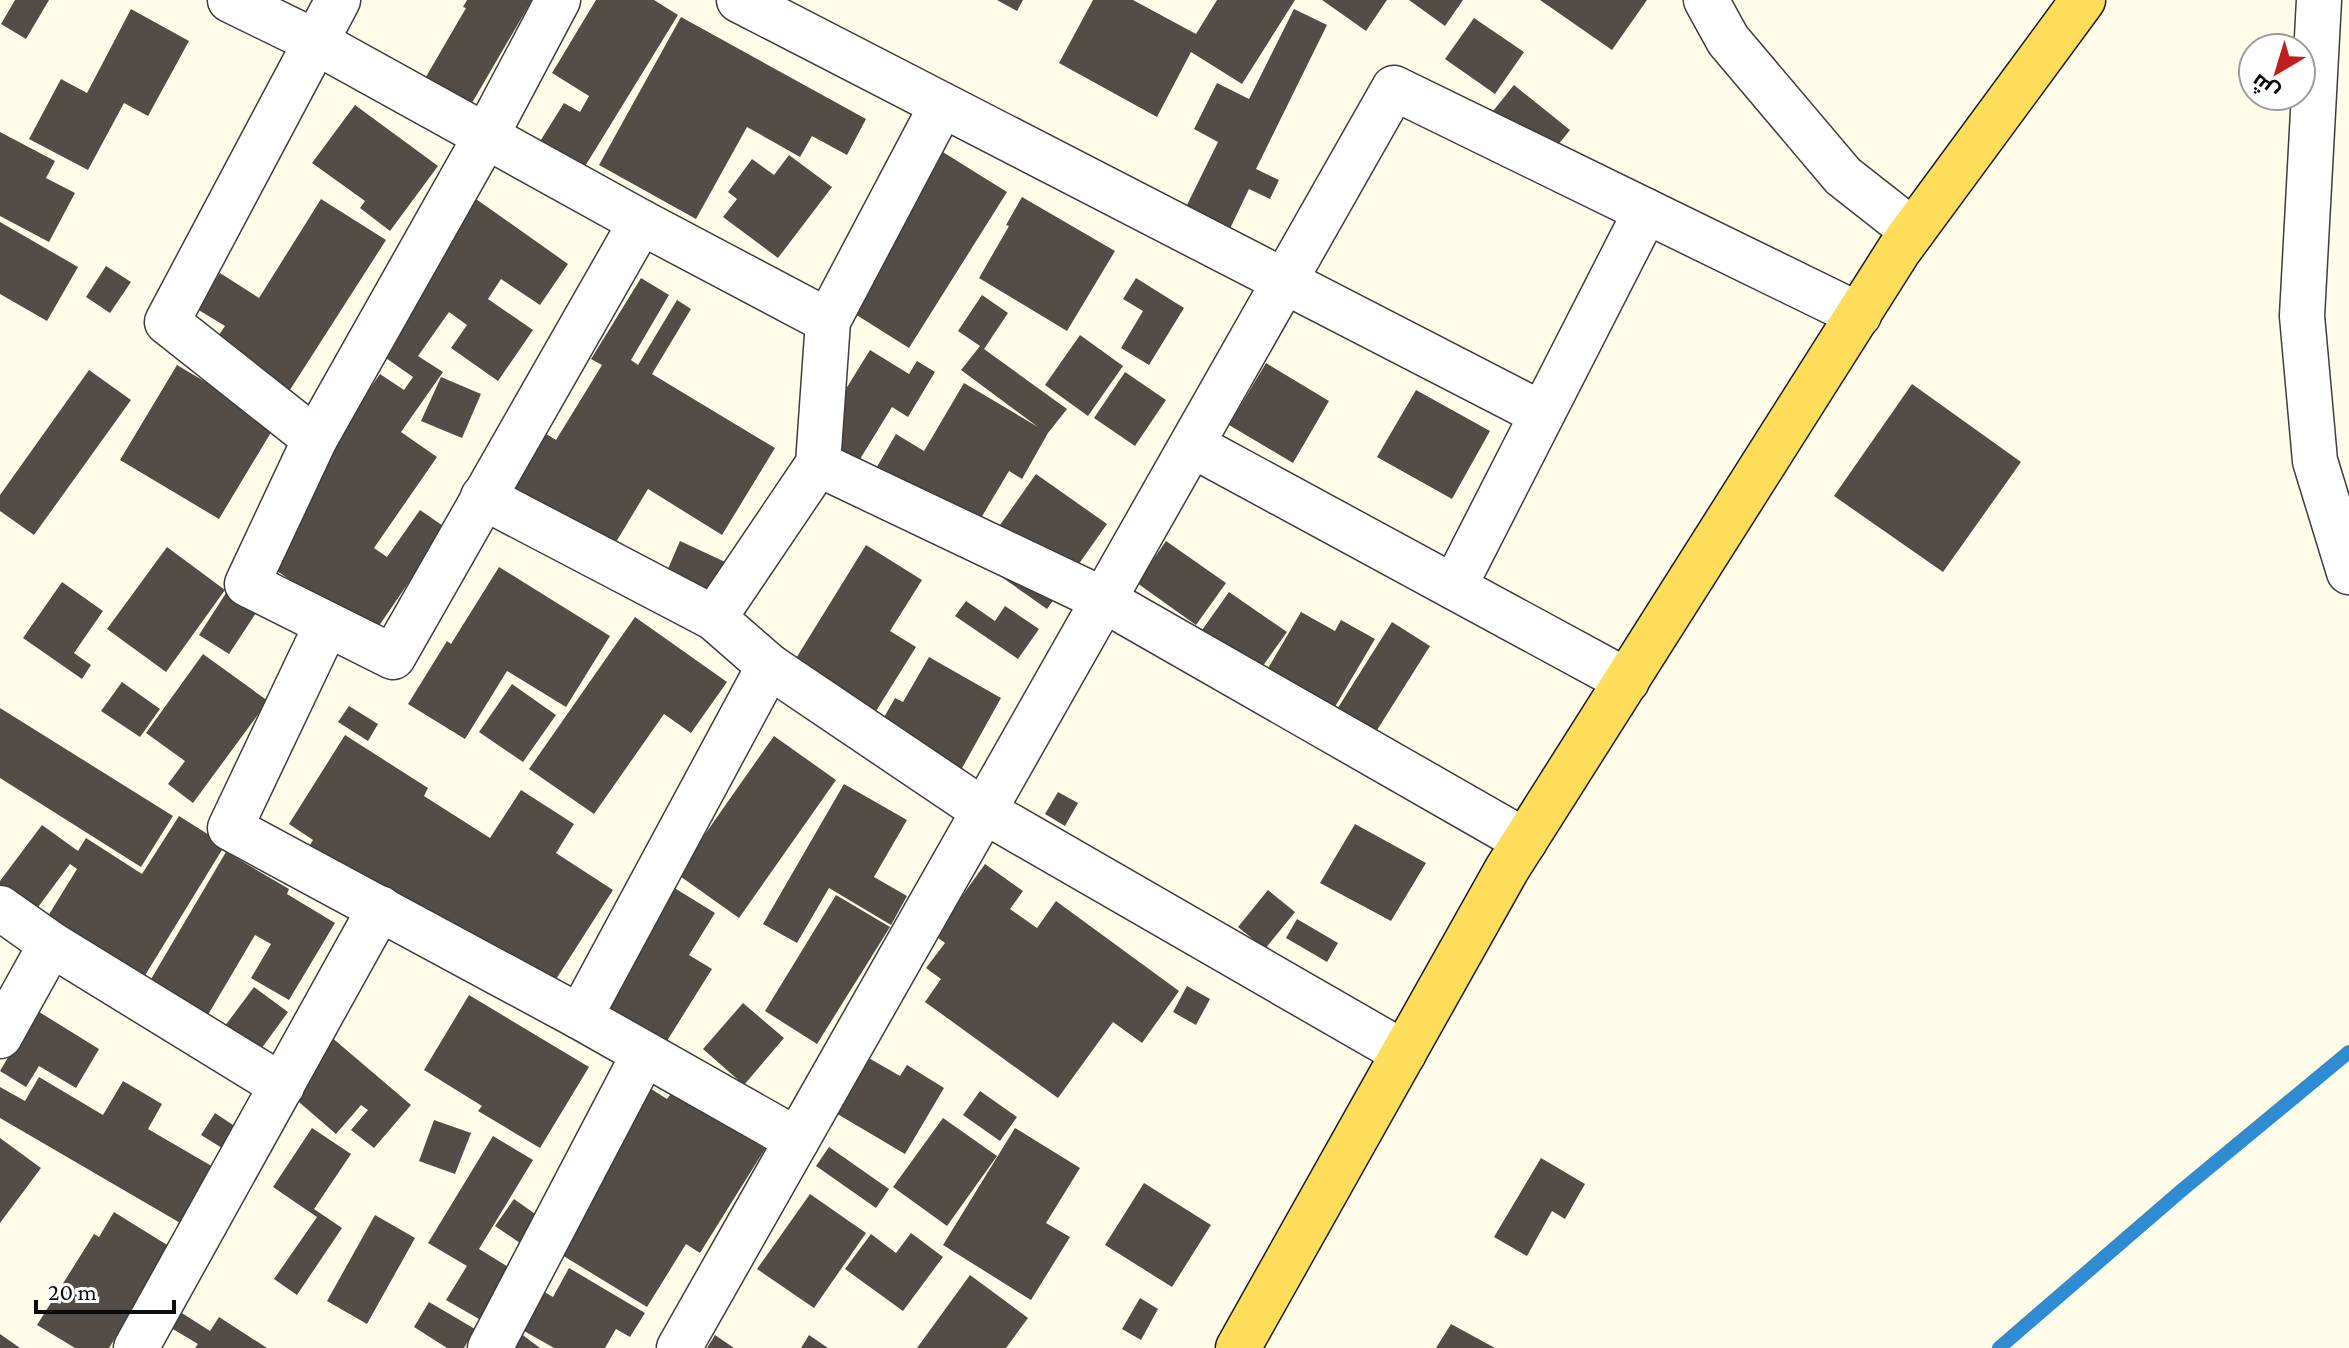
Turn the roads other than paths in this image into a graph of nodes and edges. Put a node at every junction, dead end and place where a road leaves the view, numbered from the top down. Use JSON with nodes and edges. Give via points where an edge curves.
{"nodes":[{"id":1,"x":230,"y":0,"type":"edge"},
{"id":2,"x":338,"y":0,"type":"edge"},
{"id":3,"x":558,"y":0,"type":"edge"},
{"id":4,"x":739,"y":0,"type":"edge"},
{"id":5,"x":1706,"y":0,"type":"edge"},
{"id":6,"x":2083,"y":0,"type":"edge"},
{"id":7,"x":2319,"y":0,"type":"edge"},
{"id":8,"x":316,"y":42,"type":"junction"},
{"id":9,"x":942,"y":105,"type":"junction"},
{"id":10,"x":487,"y":134,"type":"junction"},
{"id":11,"x":1646,"y":211,"type":"junction"},
{"id":12,"x":641,"y":222,"type":"junction"},
{"id":13,"x":1913,"y":231,"type":"junction"},
{"id":14,"x":1285,"y":281,"type":"junction"},
{"id":15,"x":1859,"y":315,"type":"junction"},
{"id":16,"x":828,"y":321,"type":"junction"},
{"id":17,"x":1542,"y":414,"type":"junction"},
{"id":18,"x":315,"y":439,"type":"junction"},
{"id":19,"x":1192,"y":445,"type":"junction"},
{"id":20,"x":818,"y":464,"type":"junction"},
{"id":21,"x":483,"y":497,"type":"junction"},
{"id":22,"x":2349,"y":572,"type":"edge"},
{"id":23,"x":1454,"y":587,"type":"junction"},
{"id":24,"x":1104,"y":600,"type":"junction"},
{"id":25,"x":714,"y":618,"type":"junction"},
{"id":26,"x":327,"y":624,"type":"junction"},
{"id":27,"x":769,"y":666,"type":"junction"},
{"id":28,"x":1627,"y":681,"type":"junction"},
{"id":29,"x":984,"y":811,"type":"junction"},
{"id":30,"x":1525,"y":841,"type":"junction"},
{"id":31,"x":0,"y":908,"type":"edge"},
{"id":32,"x":380,"y":908,"type":"junction"},
{"id":33,"x":51,"y":944,"type":"junction"},
{"id":34,"x":580,"y":1017,"type":"junction"},
{"id":35,"x":0,"y":1036,"type":"edge"},
{"id":36,"x":1404,"y":1053,"type":"junction"},
{"id":37,"x":644,"y":1054,"type":"junction"},
{"id":38,"x":282,"y":1086,"type":"junction"},
{"id":39,"x":797,"y":1140,"type":"junction"},
{"id":40,"x":136,"y":1348,"type":"edge"},
{"id":41,"x":490,"y":1348,"type":"edge"},
{"id":42,"x":679,"y":1348,"type":"edge"},
{"id":43,"x":1238,"y":1348,"type":"edge"}],
"edges":[{"from":1,"to":8,"type":"street"},
{"from":2,"to":8,"type":"street"},
{"from":3,"to":10,"type":"street"},
{"from":4,"to":9,"type":"street"},
{"from":5,"to":13,"type":"street","via":[[1728,40],[1843,176]]},
{"from":6,"to":13,"type":"main road"},
{"from":7,"to":22,"type":"street","via":[[2302,316],[2315,461]]},
{"from":8,"to":10,"type":"street"},
{"from":8,"to":18,"type":"street","via":[[167,322]]},
{"from":9,"to":14,"type":"street"},
{"from":9,"to":16,"type":"street"},
{"from":10,"to":12,"type":"street"},
{"from":10,"to":18,"type":"street"},
{"from":11,"to":14,"type":"street","via":[[1394,88]]},
{"from":11,"to":15,"type":"street"},
{"from":11,"to":17,"type":"street"},
{"from":12,"to":16,"type":"street"},
{"from":12,"to":21,"type":"street"},
{"from":13,"to":15,"type":"main road"},
{"from":14,"to":17,"type":"street"},
{"from":14,"to":19,"type":"street"},
{"from":15,"to":28,"type":"main road"},
{"from":16,"to":20,"type":"street"},
{"from":17,"to":23,"type":"street"},
{"from":18,"to":26,"type":"street","via":[[247,584]]},
{"from":19,"to":23,"type":"street"},
{"from":19,"to":24,"type":"street"},
{"from":20,"to":24,"type":"street"},
{"from":20,"to":25,"type":"street"},
{"from":21,"to":25,"type":"street"},
{"from":21,"to":26,"type":"street","via":[[393,657]]},
{"from":23,"to":28,"type":"street"},
{"from":24,"to":29,"type":"street"},
{"from":24,"to":30,"type":"street"},
{"from":25,"to":27,"type":"street"},
{"from":26,"to":32,"type":"street","via":[[230,828]]},
{"from":27,"to":29,"type":"street"},
{"from":27,"to":34,"type":"street"},
{"from":28,"to":30,"type":"main road"},
{"from":29,"to":36,"type":"street"},
{"from":29,"to":39,"type":"street"},
{"from":30,"to":36,"type":"main road"},
{"from":31,"to":33,"type":"street"},
{"from":32,"to":34,"type":"street"},
{"from":32,"to":38,"type":"street"},
{"from":33,"to":35,"type":"street"},
{"from":33,"to":38,"type":"street"},
{"from":34,"to":37,"type":"street"},
{"from":36,"to":43,"type":"main road"},
{"from":37,"to":39,"type":"street"},
{"from":37,"to":41,"type":"street"},
{"from":38,"to":40,"type":"street"},
{"from":39,"to":42,"type":"street"}]}
